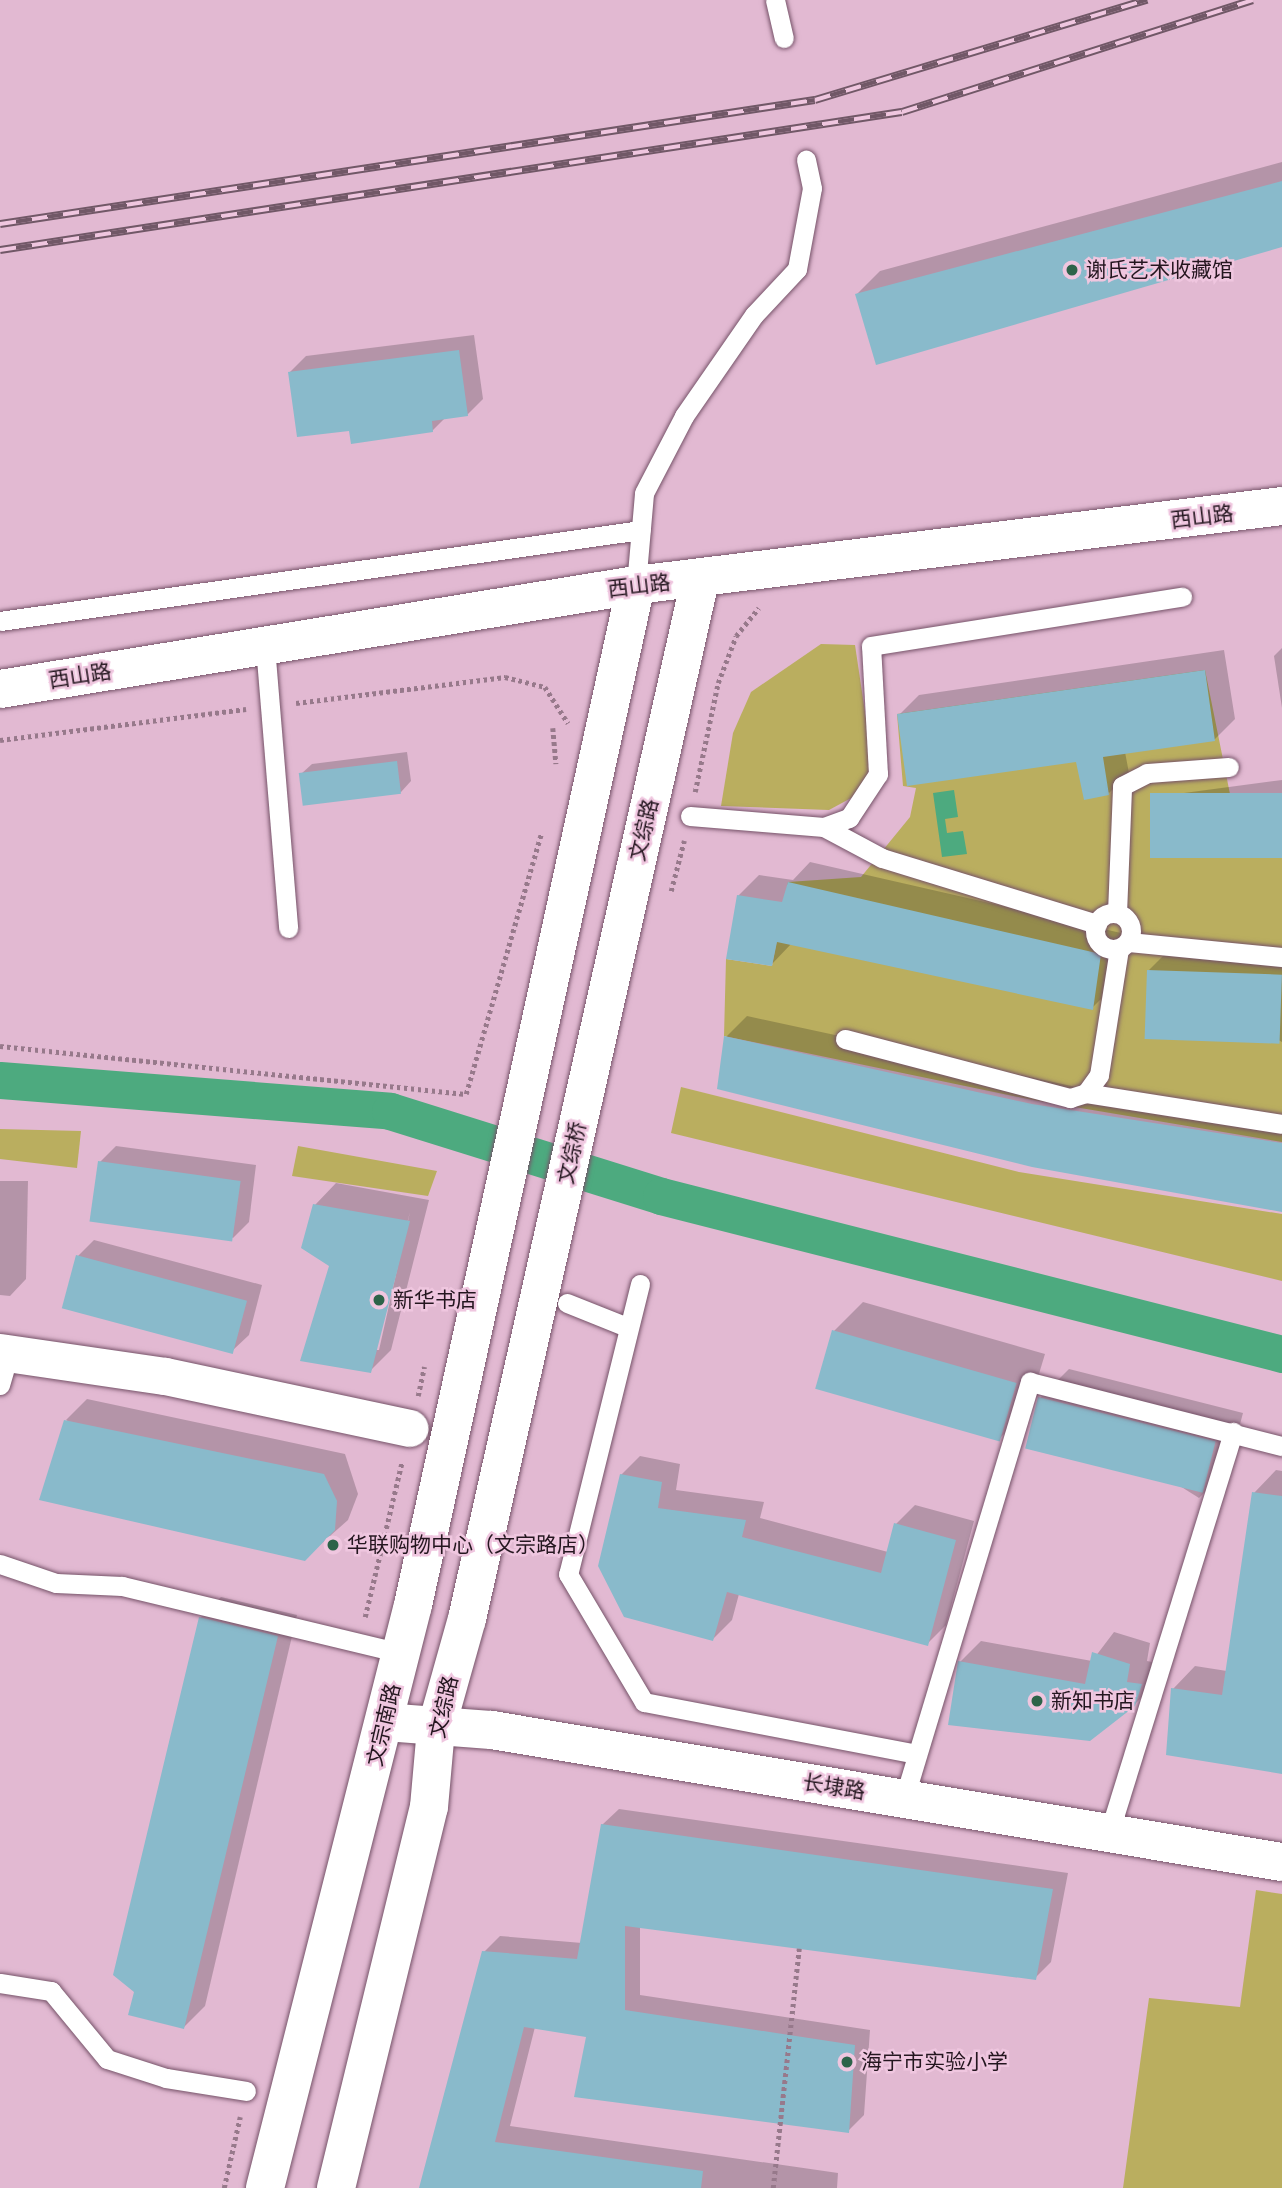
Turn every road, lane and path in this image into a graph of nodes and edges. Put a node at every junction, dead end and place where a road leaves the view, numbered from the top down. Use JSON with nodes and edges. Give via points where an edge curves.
{"nodes":[{"id":1,"x":775,"y":0,"type":"edge"},
{"id":2,"x":783,"y":38,"type":"dead end"},
{"id":3,"x":806,"y":160,"type":"dead end"},
{"id":4,"x":1282,"y":506,"type":"edge"},
{"id":5,"x":641,"y":530,"type":"junction"},
{"id":6,"x":700,"y":580,"type":"junction"},
{"id":7,"x":636,"y":585,"type":"junction"},
{"id":8,"x":1182,"y":597,"type":"dead end"},
{"id":9,"x":0,"y":621,"type":"edge"},
{"id":10,"x":265,"y":646,"type":"junction"},
{"id":11,"x":0,"y":689,"type":"edge"},
{"id":12,"x":270,"y":706,"type":"junction"},
{"id":13,"x":553,"y":728,"type":"dead end"},
{"id":14,"x":572,"y":733,"type":"dead end"},
{"id":15,"x":0,"y":740,"type":"edge"},
{"id":16,"x":1229,"y":767,"type":"dead end"},
{"id":17,"x":554,"y":776,"type":"dead end"},
{"id":18,"x":690,"y":816,"type":"dead end"},
{"id":19,"x":824,"y":827,"type":"junction"},
{"id":20,"x":542,"y":830,"type":"dead end"},
{"id":21,"x":1116,"y":913,"type":"junction"},
{"id":22,"x":1097,"y":924,"type":"junction"},
{"id":23,"x":288,"y":928,"type":"dead end"},
{"id":24,"x":1123,"y":945,"type":"junction"},
{"id":25,"x":1282,"y":957,"type":"edge"},
{"id":26,"x":845,"y":1039,"type":"dead end"},
{"id":27,"x":0,"y":1046,"type":"edge"},
{"id":28,"x":588,"y":1080,"type":"joint"},
{"id":29,"x":1086,"y":1093,"type":"junction"},
{"id":30,"x":1282,"y":1124,"type":"edge"},
{"id":31,"x":555,"y":1226,"type":"joint"},
{"id":32,"x":640,"y":1284,"type":"dead end"},
{"id":33,"x":567,"y":1303,"type":"dead end"},
{"id":34,"x":627,"y":1327,"type":"junction"},
{"id":35,"x":3,"y":1363,"type":"edge"},
{"id":36,"x":410,"y":1429,"type":"joint"},
{"id":37,"x":1233,"y":1432,"type":"junction"},
{"id":38,"x":1282,"y":1446,"type":"edge"},
{"id":39,"x":0,"y":1564,"type":"edge"},
{"id":40,"x":361,"y":1643,"type":"junction"},
{"id":41,"x":402,"y":1653,"type":"junction"},
{"id":42,"x":385,"y":1722,"type":"junction"},
{"id":43,"x":436,"y":1729,"type":"junction"},
{"id":44,"x":916,"y":1754,"type":"junction"},
{"id":45,"x":904,"y":1799,"type":"junction"},
{"id":46,"x":1109,"y":1833,"type":"junction"},
{"id":47,"x":1282,"y":1862,"type":"edge"},
{"id":48,"x":799,"y":1948,"type":"dead end"},
{"id":49,"x":0,"y":1983,"type":"edge"},
{"id":50,"x":246,"y":2091,"type":"dead end"},
{"id":51,"x":265,"y":2188,"type":"edge"},
{"id":52,"x":336,"y":2188,"type":"edge"},
{"id":53,"x":773,"y":2188,"type":"edge"}],
"edges":[{"from":1,"to":2,"type":"lane"},
{"from":3,"to":5,"type":"lane","via":[[812,188],[797,270],[754,315],[684,416],[644,493]]},
{"from":4,"to":6,"type":"main road","name":"西山路"},
{"from":5,"to":7,"type":"lane"},
{"from":5,"to":9,"type":"lane"},
{"from":6,"to":7,"type":"main road","name":"西山路"},
{"from":6,"to":28,"type":"main road","name":"文综路"},
{"from":7,"to":10,"type":"main road","name":"西山路"},
{"from":7,"to":41,"type":"main road","name":"文宗南路","via":[[533,1072]]},
{"from":8,"to":19,"type":"lane","via":[[871,646],[878,774],[849,818]]},
{"from":10,"to":11,"type":"main road","name":"西山路"},
{"from":10,"to":12,"type":"lane"},
{"from":12,"to":14,"type":"path","via":[[505,677],[545,687]]},
{"from":12,"to":15,"type":"path"},
{"from":12,"to":23,"type":"lane"},
{"from":13,"to":17,"type":"path","via":[[559,748]]},
{"from":16,"to":21,"type":"lane","via":[[1147,773],[1122,786]]},
{"from":18,"to":19,"type":"lane"},
{"from":19,"to":22,"type":"lane","via":[[882,858]]},
{"from":20,"to":27,"type":"path","via":[[466,1094]]},
{"from":21,"to":22,"type":"lane"},
{"from":21,"to":24,"type":"lane","via":[[1130,924]]},
{"from":22,"to":24,"type":"lane","via":[[1102,945]]},
{"from":24,"to":25,"type":"lane"},
{"from":24,"to":29,"type":"lane","via":[[1099,1075]]},
{"from":26,"to":29,"type":"lane","via":[[1070,1098]]},
{"from":28,"to":31,"type":"main road","name":"文综桥"},
{"from":29,"to":30,"type":"lane"},
{"from":31,"to":43,"type":"main road","name":"文综路"},
{"from":32,"to":34,"type":"lane"},
{"from":33,"to":34,"type":"lane"},
{"from":34,"to":44,"type":"lane","via":[[568,1574],[644,1702]]},
{"from":35,"to":36,"type":"street","via":[[164,1376]]},
{"from":36,"to":40,"type":"path"},
{"from":37,"to":38,"type":"lane"},
{"from":37,"to":44,"type":"lane","via":[[1030,1382]]},
{"from":37,"to":46,"type":"lane"},
{"from":39,"to":40,"type":"lane","via":[[56,1583],[122,1586]]},
{"from":40,"to":41,"type":"lane"},
{"from":41,"to":42,"type":"main road","name":"文宗南路"},
{"from":42,"to":43,"type":"main road","name":"长埭路"},
{"from":42,"to":51,"type":"main road","name":"文宗南路"},
{"from":43,"to":45,"type":"main road","name":"长埭路","via":[[492,1730]]},
{"from":43,"to":52,"type":"main road","name":"文综路","via":[[429,1807]]},
{"from":44,"to":45,"type":"lane"},
{"from":45,"to":46,"type":"main road","name":"长埭路"},
{"from":46,"to":47,"type":"main road","name":"长埭路"},
{"from":48,"to":53,"type":"path"},
{"from":49,"to":50,"type":"lane","via":[[51,1991],[107,2059],[166,2078]]}]}
